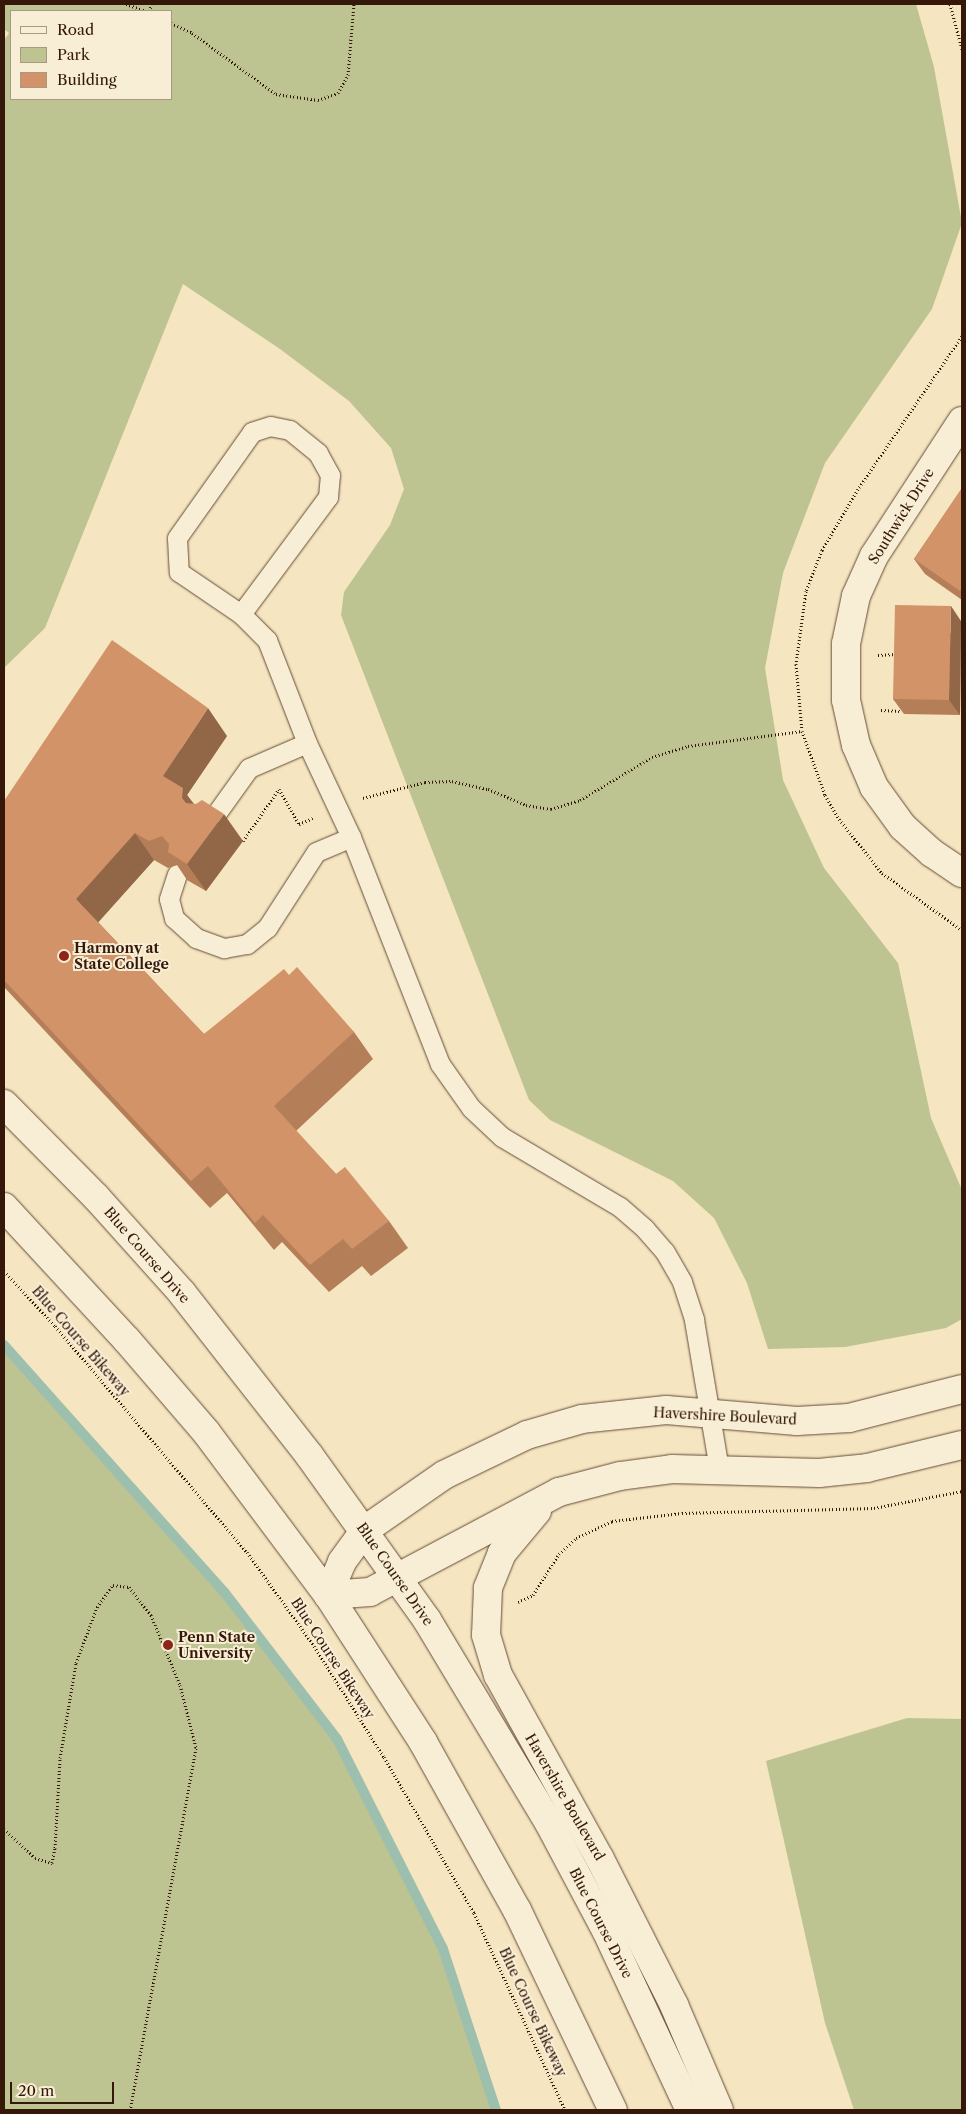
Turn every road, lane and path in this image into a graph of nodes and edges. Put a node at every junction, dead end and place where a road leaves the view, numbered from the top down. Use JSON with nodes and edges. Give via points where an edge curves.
{"nodes":[{"id":1,"x":126,"y":4,"type":"edge"},
{"id":2,"x":354,"y":4,"type":"edge"},
{"id":3,"x":950,"y":4,"type":"edge"},
{"id":4,"x":145,"y":10,"type":"edge"},
{"id":5,"x":172,"y":23,"type":"edge"},
{"id":6,"x":962,"y":49,"type":"edge"},
{"id":7,"x":962,"y":421,"type":"edge"},
{"id":8,"x":241,"y":614,"type":"junction"},
{"id":9,"x":903,"y":654,"type":"edge"},
{"id":10,"x":877,"y":655,"type":"dead end"},
{"id":11,"x":880,"y":710,"type":"dead end"},
{"id":12,"x":901,"y":710,"type":"edge"},
{"id":13,"x":802,"y":731,"type":"dead end"},
{"id":14,"x":307,"y":743,"type":"junction"},
{"id":15,"x":336,"y":806,"type":"junction"},
{"id":16,"x":211,"y":821,"type":"edge"},
{"id":17,"x":351,"y":837,"type":"junction"},
{"id":18,"x":243,"y":841,"type":"dead end"},
{"id":19,"x":962,"y":873,"type":"edge"},
{"id":20,"x":177,"y":874,"type":"edge"},
{"id":21,"x":4,"y":1104,"type":"edge"},
{"id":22,"x":4,"y":1207,"type":"edge"},
{"id":23,"x":4,"y":1271,"type":"edge"},
{"id":24,"x":962,"y":1389,"type":"edge"},
{"id":25,"x":708,"y":1416,"type":"junction"},
{"id":26,"x":962,"y":1445,"type":"edge"},
{"id":27,"x":719,"y":1469,"type":"junction"},
{"id":28,"x":962,"y":1491,"type":"edge"},
{"id":29,"x":559,"y":1492,"type":"junction"},
{"id":30,"x":365,"y":1530,"type":"junction"},
{"id":31,"x":398,"y":1579,"type":"junction"},
{"id":32,"x":328,"y":1595,"type":"junction"},
{"id":33,"x":511,"y":1602,"type":"dead end"},
{"id":34,"x":4,"y":1829,"type":"edge"},
{"id":35,"x":130,"y":2110,"type":"edge"},
{"id":36,"x":565,"y":2110,"type":"edge"},
{"id":37,"x":613,"y":2110,"type":"edge"},
{"id":38,"x":690,"y":2110,"type":"edge"},
{"id":39,"x":719,"y":2110,"type":"edge"}],
"edges":[{"from":1,"to":4,"type":"path"},
{"from":2,"to":5,"type":"path","via":[[348,75],[338,93],[318,100],[276,94],[192,33]]},
{"from":3,"to":6,"type":"path"},
{"from":7,"to":19,"type":"street","name":"Southwick Drive","via":[[874,556],[856,596],[846,644],[846,700],[856,745],[874,787],[903,827],[932,853]]},
{"from":8,"to":8,"type":"lane","via":[[328,497],[330,475],[318,453],[290,430],[270,426],[252,432],[177,538],[179,572]]},
{"from":8,"to":14,"type":"lane","via":[[267,640]]},
{"from":9,"to":10,"type":"path"},
{"from":11,"to":12,"type":"path"},
{"from":13,"to":15,"type":"path","via":[[688,746],[652,757],[580,800],[551,809],[526,805],[488,789],[452,781],[425,782]]},
{"from":14,"to":15,"type":"lane"},
{"from":14,"to":16,"type":"lane","via":[[249,768]]},
{"from":15,"to":17,"type":"lane"},
{"from":15,"to":18,"type":"path","via":[[299,824],[279,788]]},
{"from":17,"to":20,"type":"lane","via":[[316,852],[267,928],[248,944],[224,948],[196,938],[174,918],[169,900]]},
{"from":17,"to":25,"type":"lane","via":[[440,1064],[471,1108],[502,1137],[620,1208],[665,1252],[682,1282],[694,1320]]},
{"from":21,"to":30,"type":"street","name":"Blue Course Drive","via":[[96,1197],[182,1293],[261,1391]]},
{"from":22,"to":32,"type":"street","via":[[126,1339],[206,1432]]},
{"from":23,"to":36,"type":"path","name":"Blue Course Bikeway","via":[[55,1326],[247,1552],[314,1646],[384,1757],[474,1913]]},
{"from":24,"to":25,"type":"street","name":"Havershire Boulevard","via":[[849,1418],[797,1420]]},
{"from":25,"to":27,"type":"lane"},
{"from":25,"to":30,"type":"street","name":"Havershire Boulevard","via":[[666,1410],[616,1414],[582,1419],[527,1435],[444,1475]]},
{"from":26,"to":27,"type":"street","name":"Havershire Boulevard","via":[[867,1468],[819,1473]]},
{"from":27,"to":29,"type":"street","name":"Havershire Boulevard","via":[[672,1469],[620,1476]]},
{"from":28,"to":33,"type":"path","via":[[874,1508],[830,1512],[682,1512],[612,1521],[576,1538],[559,1554],[533,1595]]},
{"from":29,"to":31,"type":"street","name":"Havershire Boulevard"},
{"from":29,"to":39,"type":"street","name":"Havershire Boulevard","via":[[526,1520],[502,1553],[488,1588],[486,1635],[498,1675],[600,1859],[674,2005]]},
{"from":30,"to":31,"type":"street","name":"Blue Course Drive"},
{"from":30,"to":32,"type":"street","name":"Havershire Boulevard","via":[[342,1562]]},
{"from":31,"to":32,"type":"street","name":"Havershire Boulevard","via":[[370,1592]]},
{"from":31,"to":38,"type":"street","name":"Blue Course Drive","via":[[438,1637],[549,1823],[606,1930]]},
{"from":32,"to":37,"type":"street","via":[[423,1742],[512,1902]]},
{"from":34,"to":35,"type":"path","via":[[35,1858],[52,1863],[56,1848],[60,1758],[76,1663],[96,1607],[113,1584],[129,1587],[151,1615],[180,1685],[196,1748]]}]}
